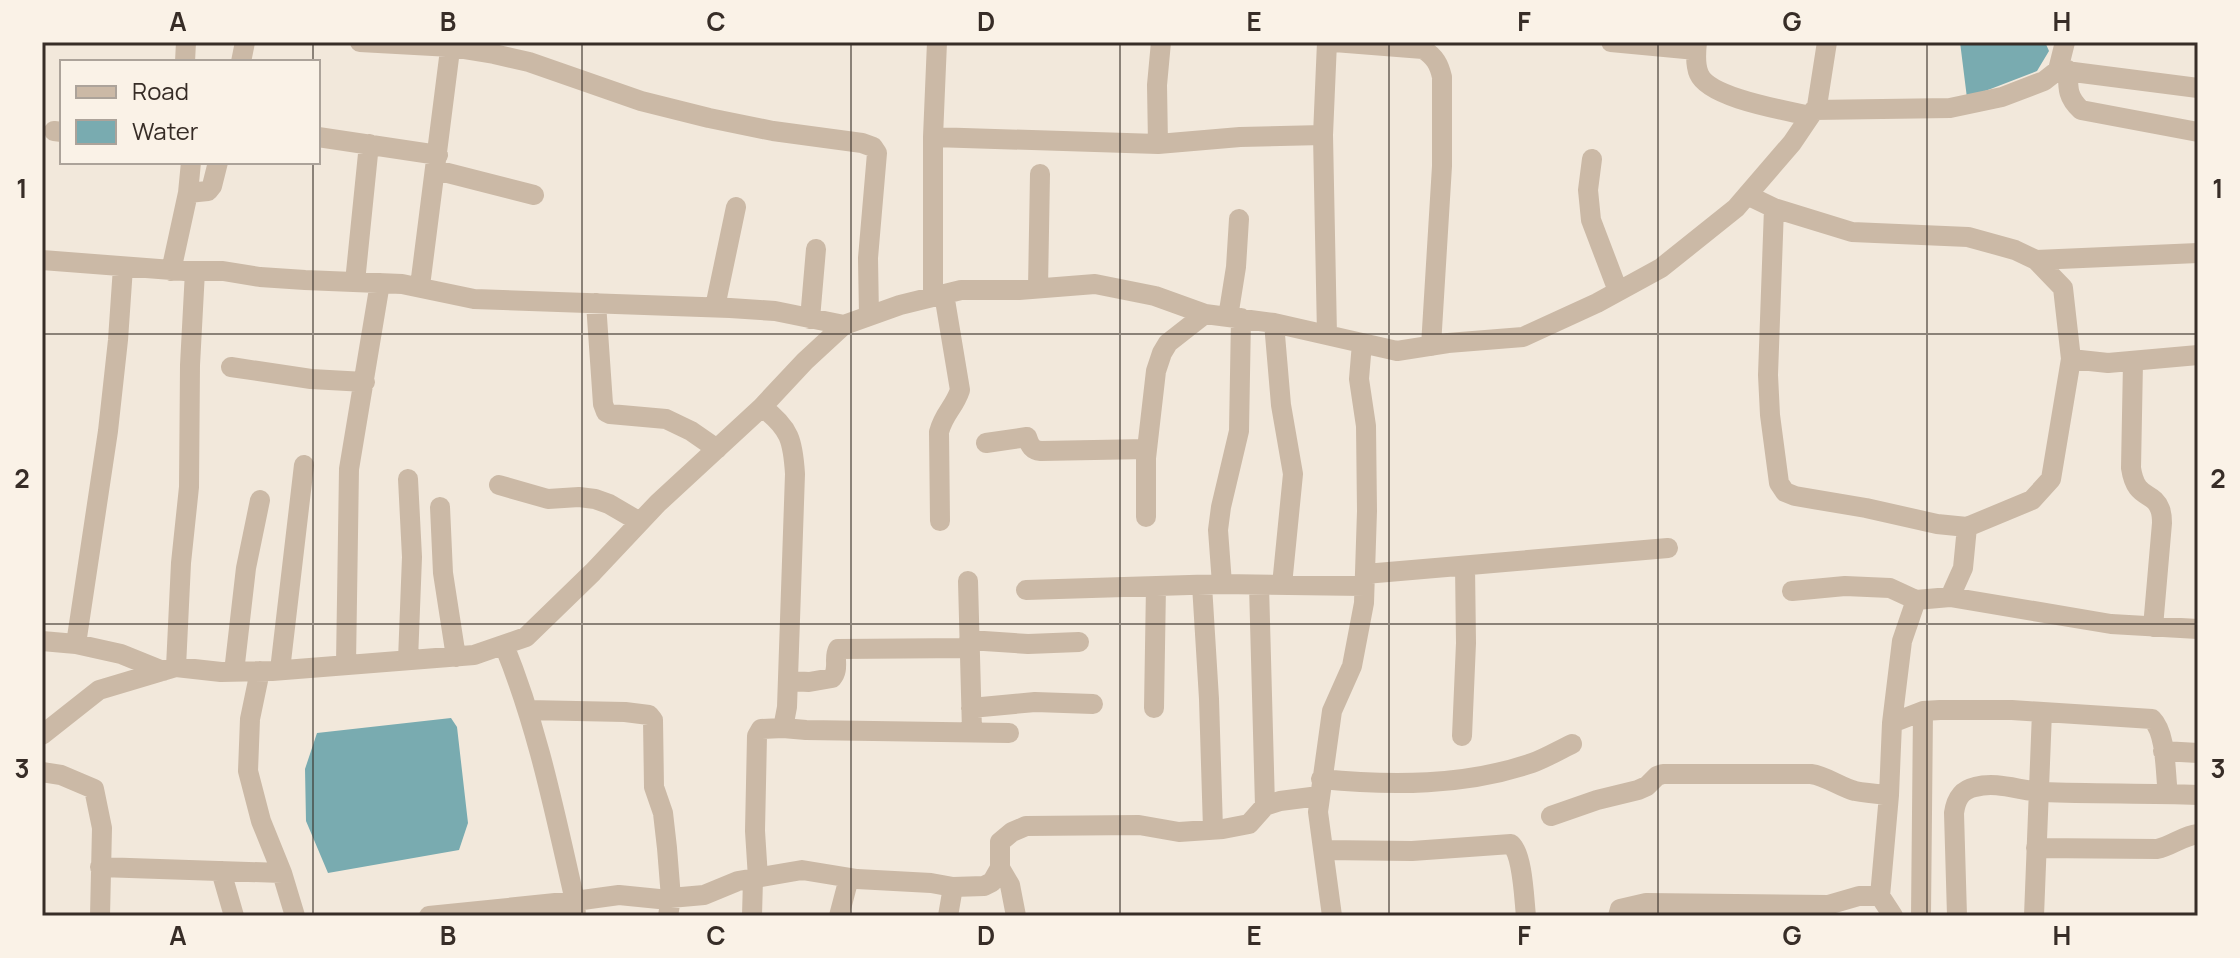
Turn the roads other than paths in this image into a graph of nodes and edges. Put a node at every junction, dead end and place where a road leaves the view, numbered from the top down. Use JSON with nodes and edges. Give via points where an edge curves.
{"nodes":[{"id":1,"x":360,"y":42,"type":"edge"},
{"id":2,"x":937,"y":42,"type":"edge"},
{"id":3,"x":1161,"y":42,"type":"edge"},
{"id":4,"x":1327,"y":42,"type":"edge"},
{"id":5,"x":1334,"y":42,"type":"edge"},
{"id":6,"x":1611,"y":42,"type":"edge"},
{"id":7,"x":1827,"y":42,"type":"edge"},
{"id":8,"x":2065,"y":42,"type":"edge"},
{"id":9,"x":451,"y":44,"type":"edge"},
{"id":10,"x":1697,"y":46,"type":"edge"},
{"id":11,"x":2063,"y":70,"type":"junction"},
{"id":12,"x":2198,"y":88,"type":"edge"},
{"id":13,"x":1812,"y":113,"type":"junction"},
{"id":14,"x":2198,"y":132,"type":"edge"},
{"id":15,"x":1323,"y":135,"type":"junction"},
{"id":16,"x":320,"y":137,"type":"edge"},
{"id":17,"x":933,"y":137,"type":"junction"},
{"id":18,"x":369,"y":144,"type":"junction"},
{"id":19,"x":1158,"y":144,"type":"junction"},
{"id":20,"x":1592,"y":159,"type":"dead end"},
{"id":21,"x":437,"y":162,"type":"junction"},
{"id":22,"x":191,"y":164,"type":"edge"},
{"id":23,"x":218,"y":164,"type":"edge"},
{"id":24,"x":1040,"y":174,"type":"dead end"},
{"id":25,"x":188,"y":193,"type":"junction"},
{"id":26,"x":534,"y":195,"type":"dead end"},
{"id":27,"x":1747,"y":195,"type":"junction"},
{"id":28,"x":736,"y":207,"type":"dead end"},
{"id":29,"x":1774,"y":208,"type":"junction"},
{"id":30,"x":1239,"y":219,"type":"dead end"},
{"id":31,"x":816,"y":249,"type":"dead end"},
{"id":32,"x":2198,"y":253,"type":"edge"},
{"id":33,"x":42,"y":260,"type":"edge"},
{"id":34,"x":2036,"y":260,"type":"junction"},
{"id":35,"x":123,"y":267,"type":"junction"},
{"id":36,"x":171,"y":271,"type":"junction"},
{"id":37,"x":195,"y":271,"type":"junction"},
{"id":38,"x":355,"y":282,"type":"junction"},
{"id":39,"x":380,"y":283,"type":"junction"},
{"id":40,"x":420,"y":286,"type":"junction"},
{"id":41,"x":1038,"y":288,"type":"junction"},
{"id":42,"x":1618,"y":291,"type":"junction"},
{"id":43,"x":939,"y":295,"type":"junction"},
{"id":44,"x":596,"y":303,"type":"junction"},
{"id":45,"x":715,"y":307,"type":"junction"},
{"id":46,"x":1205,"y":314,"type":"junction"},
{"id":47,"x":869,"y":316,"type":"junction"},
{"id":48,"x":1234,"y":318,"type":"junction"},
{"id":49,"x":810,"y":319,"type":"junction"},
{"id":50,"x":1274,"y":323,"type":"junction"},
{"id":51,"x":844,"y":325,"type":"junction"},
{"id":52,"x":1327,"y":335,"type":"junction"},
{"id":53,"x":1362,"y":343,"type":"junction"},
{"id":54,"x":1431,"y":346,"type":"junction"},
{"id":55,"x":2198,"y":355,"type":"edge"},
{"id":56,"x":2071,"y":359,"type":"junction"},
{"id":57,"x":2133,"y":362,"type":"junction"},
{"id":58,"x":231,"y":367,"type":"dead end"},
{"id":59,"x":365,"y":382,"type":"junction"},
{"id":60,"x":762,"y":407,"type":"junction"},
{"id":61,"x":986,"y":443,"type":"dead end"},
{"id":62,"x":717,"y":449,"type":"junction"},
{"id":63,"x":1147,"y":449,"type":"junction"},
{"id":64,"x":304,"y":465,"type":"dead end"},
{"id":65,"x":408,"y":479,"type":"dead end"},
{"id":66,"x":499,"y":485,"type":"dead end"},
{"id":67,"x":260,"y":500,"type":"dead end"},
{"id":68,"x":440,"y":507,"type":"dead end"},
{"id":69,"x":1146,"y":517,"type":"dead end"},
{"id":70,"x":940,"y":521,"type":"dead end"},
{"id":71,"x":640,"y":522,"type":"junction"},
{"id":72,"x":1967,"y":527,"type":"junction"},
{"id":73,"x":1668,"y":548,"type":"dead end"},
{"id":74,"x":1465,"y":566,"type":"junction"},
{"id":75,"x":1365,"y":580,"type":"junction"},
{"id":76,"x":968,"y":581,"type":"dead end"},
{"id":77,"x":1212,"y":584,"type":"junction"},
{"id":78,"x":1259,"y":585,"type":"junction"},
{"id":79,"x":1282,"y":585,"type":"junction"},
{"id":80,"x":1156,"y":586,"type":"junction"},
{"id":81,"x":1026,"y":590,"type":"dead end"},
{"id":82,"x":1792,"y":591,"type":"dead end"},
{"id":83,"x":1950,"y":597,"type":"junction"},
{"id":84,"x":1916,"y":600,"type":"junction"},
{"id":85,"x":2153,"y":627,"type":"junction"},
{"id":86,"x":2198,"y":629,"type":"edge"},
{"id":87,"x":42,"y":641,"type":"edge"},
{"id":88,"x":1079,"y":642,"type":"dead end"},
{"id":89,"x":76,"y":644,"type":"junction"},
{"id":90,"x":969,"y":644,"type":"junction"},
{"id":91,"x":504,"y":645,"type":"junction"},
{"id":92,"x":456,"y":657,"type":"junction"},
{"id":93,"x":408,"y":660,"type":"junction"},
{"id":94,"x":346,"y":664,"type":"junction"},
{"id":95,"x":169,"y":669,"type":"junction"},
{"id":96,"x":270,"y":671,"type":"junction"},
{"id":97,"x":234,"y":672,"type":"junction"},
{"id":98,"x":789,"y":681,"type":"junction"},
{"id":99,"x":1093,"y":704,"type":"dead end"},
{"id":100,"x":971,"y":708,"type":"junction"},
{"id":101,"x":1154,"y":708,"type":"dead end"},
{"id":102,"x":528,"y":710,"type":"junction"},
{"id":103,"x":1923,"y":711,"type":"junction"},
{"id":104,"x":2042,"y":712,"type":"junction"},
{"id":105,"x":1892,"y":723,"type":"junction"},
{"id":106,"x":783,"y":728,"type":"junction"},
{"id":107,"x":972,"y":731,"type":"junction"},
{"id":108,"x":1009,"y":733,"type":"dead end"},
{"id":109,"x":42,"y":735,"type":"edge"},
{"id":110,"x":1462,"y":736,"type":"dead end"},
{"id":111,"x":1572,"y":744,"type":"dead end"},
{"id":112,"x":2163,"y":751,"type":"junction"},
{"id":113,"x":2198,"y":753,"type":"edge"},
{"id":114,"x":42,"y":772,"type":"edge"},
{"id":115,"x":1320,"y":788,"type":"junction"},
{"id":116,"x":2039,"y":792,"type":"junction"},
{"id":117,"x":2168,"y":794,"type":"junction"},
{"id":118,"x":1889,"y":795,"type":"junction"},
{"id":119,"x":2198,"y":795,"type":"edge"},
{"id":120,"x":1265,"y":806,"type":"junction"},
{"id":121,"x":1551,"y":816,"type":"dead end"},
{"id":122,"x":1213,"y":829,"type":"junction"},
{"id":123,"x":2198,"y":834,"type":"edge"},
{"id":124,"x":2036,"y":848,"type":"junction"},
{"id":125,"x":1323,"y":850,"type":"junction"},
{"id":126,"x":100,"y":867,"type":"junction"},
{"id":127,"x":1000,"y":868,"type":"junction"},
{"id":128,"x":221,"y":871,"type":"junction"},
{"id":129,"x":282,"y":873,"type":"junction"},
{"id":130,"x":849,"y":878,"type":"junction"},
{"id":131,"x":756,"y":879,"type":"junction"},
{"id":132,"x":953,"y":887,"type":"junction"},
{"id":133,"x":1880,"y":896,"type":"junction"},
{"id":134,"x":669,"y":907,"type":"edge"},
{"id":135,"x":576,"y":909,"type":"edge"},
{"id":136,"x":1784,"y":911,"type":"edge"},
{"id":137,"x":513,"y":912,"type":"edge"},
{"id":138,"x":100,"y":916,"type":"edge"},
{"id":139,"x":234,"y":916,"type":"edge"},
{"id":140,"x":295,"y":916,"type":"edge"},
{"id":141,"x":429,"y":916,"type":"edge"},
{"id":142,"x":752,"y":916,"type":"edge"},
{"id":143,"x":839,"y":916,"type":"edge"},
{"id":144,"x":948,"y":916,"type":"edge"},
{"id":145,"x":1016,"y":916,"type":"edge"},
{"id":146,"x":1332,"y":916,"type":"edge"},
{"id":147,"x":1526,"y":916,"type":"edge"},
{"id":148,"x":1618,"y":916,"type":"edge"},
{"id":149,"x":1893,"y":916,"type":"edge"},
{"id":150,"x":1921,"y":916,"type":"edge"},
{"id":151,"x":1957,"y":916,"type":"edge"},
{"id":152,"x":2034,"y":916,"type":"edge"}],
"edges":[{"from":1,"to":9,"type":"street"},
{"from":2,"to":17,"type":"street"},
{"from":3,"to":19,"type":"street"},
{"from":4,"to":15,"type":"street"},
{"from":5,"to":54,"type":"street","via":[[1423,49],[1439,65],[1442,166]]},
{"from":6,"to":10,"type":"street"},
{"from":7,"to":13,"type":"street"},
{"from":8,"to":11,"type":"street"},
{"from":9,"to":21,"type":"street"},
{"from":9,"to":47,"type":"street","via":[[529,62],[709,118],[873,147],[877,153]]},
{"from":10,"to":13,"type":"street","via":[[1698,73],[1721,94]]},
{"from":11,"to":12,"type":"street"},
{"from":11,"to":13,"type":"street","via":[[2002,97],[1950,108]]},
{"from":11,"to":14,"type":"street","via":[[2072,101],[2081,110]]},
{"from":13,"to":27,"type":"street"},
{"from":15,"to":19,"type":"street"},
{"from":15,"to":52,"type":"street"},
{"from":16,"to":18,"type":"street"},
{"from":17,"to":19,"type":"street"},
{"from":17,"to":43,"type":"street"},
{"from":18,"to":21,"type":"street"},
{"from":18,"to":38,"type":"street"},
{"from":20,"to":42,"type":"street","via":[[1591,220]]},
{"from":21,"to":26,"type":"street"},
{"from":21,"to":40,"type":"street"},
{"from":22,"to":25,"type":"street"},
{"from":23,"to":25,"type":"street","via":[[208,191]]},
{"from":24,"to":41,"type":"street"},
{"from":25,"to":36,"type":"street"},
{"from":27,"to":29,"type":"street"},
{"from":27,"to":42,"type":"street","via":[[1661,268]]},
{"from":28,"to":45,"type":"street"},
{"from":29,"to":34,"type":"street","via":[[1852,232],[1968,237]]},
{"from":29,"to":72,"type":"street","via":[[1768,375],[1779,483],[1795,496]]},
{"from":30,"to":48,"type":"street"},
{"from":31,"to":49,"type":"street"},
{"from":32,"to":34,"type":"street"},
{"from":33,"to":35,"type":"street"},
{"from":34,"to":56,"type":"street","via":[[2063,288]]},
{"from":35,"to":36,"type":"street"},
{"from":35,"to":89,"type":"street","via":[[108,431]]},
{"from":36,"to":37,"type":"street"},
{"from":37,"to":38,"type":"street"},
{"from":37,"to":95,"type":"street","via":[[189,487]]},
{"from":38,"to":39,"type":"street"},
{"from":39,"to":40,"type":"street"},
{"from":39,"to":59,"type":"street"},
{"from":40,"to":44,"type":"street","via":[[474,299]]},
{"from":41,"to":43,"type":"street"},
{"from":41,"to":46,"type":"street","via":[[1095,284],[1155,296]]},
{"from":42,"to":54,"type":"street","via":[[1523,337]]},
{"from":43,"to":47,"type":"street"},
{"from":43,"to":70,"type":"street","via":[[960,390],[939,432]]},
{"from":44,"to":45,"type":"street"},
{"from":44,"to":62,"type":"street","via":[[606,412],[666,419]]},
{"from":45,"to":49,"type":"street"},
{"from":46,"to":48,"type":"street"},
{"from":46,"to":63,"type":"street","via":[[1162,353]]},
{"from":47,"to":51,"type":"street"},
{"from":48,"to":50,"type":"street"},
{"from":48,"to":77,"type":"street","via":[[1239,431],[1221,507]]},
{"from":49,"to":51,"type":"street"},
{"from":50,"to":52,"type":"street"},
{"from":50,"to":79,"type":"street","via":[[1293,474]]},
{"from":51,"to":60,"type":"street"},
{"from":52,"to":53,"type":"street"},
{"from":53,"to":54,"type":"street","via":[[1397,351]]},
{"from":53,"to":75,"type":"street"},
{"from":55,"to":57,"type":"street"},
{"from":56,"to":57,"type":"street"},
{"from":56,"to":72,"type":"street","via":[[2051,479],[2032,500]]},
{"from":57,"to":85,"type":"street","via":[[2133,481],[2160,507],[2162,523]]},
{"from":58,"to":59,"type":"street"},
{"from":59,"to":94,"type":"street","via":[[349,469]]},
{"from":60,"to":62,"type":"street"},
{"from":60,"to":98,"type":"street","via":[[789,434],[793,452]]},
{"from":61,"to":63,"type":"street","via":[[1027,437],[1030,446],[1041,451]]},
{"from":62,"to":71,"type":"street"},
{"from":63,"to":69,"type":"street"},
{"from":64,"to":96,"type":"street"},
{"from":65,"to":93,"type":"street"},
{"from":66,"to":71,"type":"street","via":[[548,499],[595,499]]},
{"from":67,"to":97,"type":"street"},
{"from":68,"to":92,"type":"street","via":[[443,573]]},
{"from":71,"to":91,"type":"street","via":[[526,637]]},
{"from":72,"to":83,"type":"street","via":[[1963,568]]},
{"from":73,"to":74,"type":"street"},
{"from":74,"to":75,"type":"street"},
{"from":74,"to":110,"type":"street"},
{"from":75,"to":79,"type":"street"},
{"from":75,"to":115,"type":"street","via":[[1352,666],[1332,711]]},
{"from":76,"to":90,"type":"street"},
{"from":77,"to":78,"type":"street"},
{"from":77,"to":80,"type":"street"},
{"from":77,"to":122,"type":"street"},
{"from":78,"to":79,"type":"street"},
{"from":78,"to":120,"type":"street"},
{"from":80,"to":81,"type":"street"},
{"from":80,"to":101,"type":"street"},
{"from":82,"to":84,"type":"street","via":[[1890,588]]},
{"from":83,"to":84,"type":"street"},
{"from":83,"to":85,"type":"street"},
{"from":84,"to":105,"type":"street","via":[[1902,641]]},
{"from":85,"to":86,"type":"street"},
{"from":87,"to":89,"type":"street"},
{"from":88,"to":90,"type":"street"},
{"from":89,"to":95,"type":"street"},
{"from":90,"to":98,"type":"street","via":[[838,649],[832,678]]},
{"from":90,"to":100,"type":"street"},
{"from":91,"to":92,"type":"street"},
{"from":91,"to":102,"type":"street"},
{"from":92,"to":93,"type":"street"},
{"from":93,"to":94,"type":"street"},
{"from":94,"to":96,"type":"street"},
{"from":95,"to":97,"type":"street"},
{"from":95,"to":109,"type":"street","via":[[99,690]]},
{"from":96,"to":97,"type":"street"},
{"from":96,"to":129,"type":"street","via":[[250,719],[248,771]]},
{"from":98,"to":106,"type":"street"},
{"from":99,"to":100,"type":"street"},
{"from":100,"to":107,"type":"street"},
{"from":102,"to":134,"type":"street","via":[[625,712],[653,720],[654,787],[664,823]]},
{"from":102,"to":135,"type":"street"},
{"from":103,"to":104,"type":"street"},
{"from":103,"to":105,"type":"street"},
{"from":103,"to":150,"type":"street"},
{"from":104,"to":112,"type":"street","via":[[2152,719]]},
{"from":104,"to":116,"type":"street"},
{"from":105,"to":118,"type":"street"},
{"from":106,"to":107,"type":"street"},
{"from":106,"to":131,"type":"street","via":[[761,729],[757,736]]},
{"from":107,"to":108,"type":"street"},
{"from":111,"to":115,"type":"street","via":[[1533,763],[1458,780]]},
{"from":112,"to":113,"type":"street"},
{"from":112,"to":117,"type":"street"},
{"from":114,"to":126,"type":"street","via":[[94,789],[102,828]]},
{"from":115,"to":120,"type":"street"},
{"from":115,"to":125,"type":"street"},
{"from":116,"to":117,"type":"street"},
{"from":116,"to":124,"type":"street"},
{"from":116,"to":151,"type":"street","via":[[1993,784],[1961,793],[1954,813]]},
{"from":117,"to":119,"type":"street"},
{"from":118,"to":121,"type":"street","via":[[1856,791],[1802,773],[1663,774],[1638,790]]},
{"from":118,"to":133,"type":"street"},
{"from":120,"to":122,"type":"street","via":[[1249,824]]},
{"from":122,"to":127,"type":"street","via":[[1026,826],[1000,842]]},
{"from":123,"to":124,"type":"street","via":[[2157,849]]},
{"from":124,"to":152,"type":"street"},
{"from":125,"to":146,"type":"street"},
{"from":125,"to":147,"type":"street","via":[[1511,844],[1516,848]]},
{"from":126,"to":128,"type":"street"},
{"from":126,"to":138,"type":"street"},
{"from":127,"to":132,"type":"street","via":[[984,886]]},
{"from":127,"to":145,"type":"street","via":[[1010,885]]},
{"from":128,"to":129,"type":"street"},
{"from":128,"to":139,"type":"street"},
{"from":129,"to":140,"type":"street"},
{"from":130,"to":131,"type":"street","via":[[802,870]]},
{"from":130,"to":132,"type":"street"},
{"from":130,"to":143,"type":"street"},
{"from":131,"to":134,"type":"street"},
{"from":131,"to":142,"type":"street"},
{"from":132,"to":144,"type":"street"},
{"from":133,"to":136,"type":"street"},
{"from":133,"to":149,"type":"street"},
{"from":134,"to":135,"type":"street","via":[[659,899],[619,895]]},
{"from":135,"to":137,"type":"street"},
{"from":136,"to":148,"type":"street","via":[[1646,903],[1620,909]]},
{"from":137,"to":141,"type":"street"}]}
